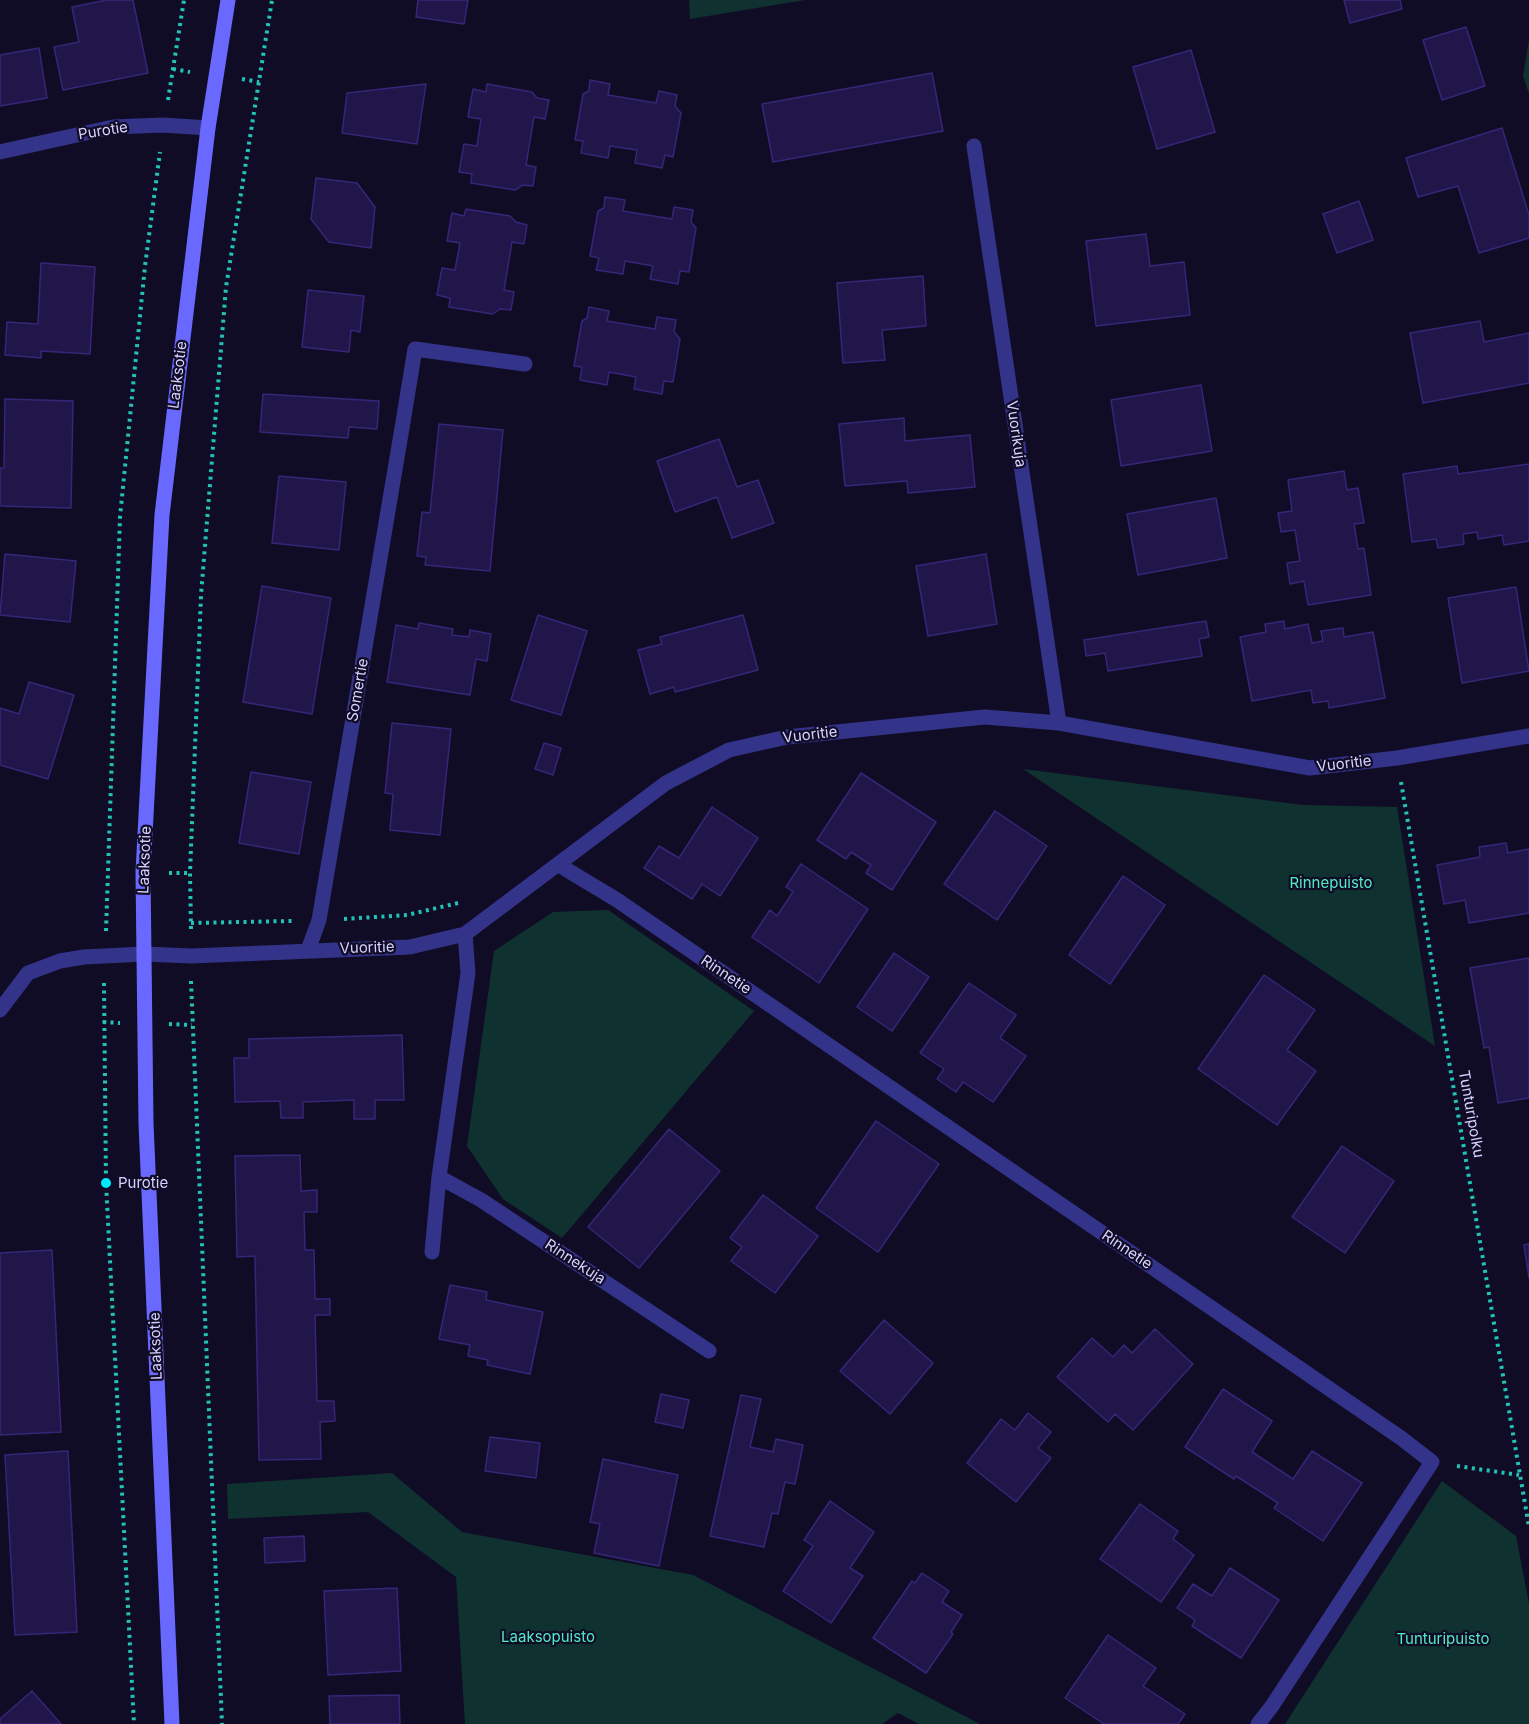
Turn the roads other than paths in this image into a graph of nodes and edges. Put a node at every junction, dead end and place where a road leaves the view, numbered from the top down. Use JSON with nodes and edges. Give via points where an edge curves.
{"nodes":[{"id":1,"x":228,"y":0,"type":"edge"},
{"id":2,"x":208,"y":128,"type":"junction"},
{"id":3,"x":974,"y":146,"type":"dead end"},
{"id":4,"x":0,"y":152,"type":"edge"},
{"id":5,"x":525,"y":363,"type":"dead end"},
{"id":6,"x":1059,"y":723,"type":"junction"},
{"id":7,"x":1529,"y":736,"type":"edge"},
{"id":8,"x":559,"y":865,"type":"junction"},
{"id":9,"x":465,"y":934,"type":"junction"},
{"id":10,"x":308,"y":950,"type":"junction"},
{"id":11,"x":144,"y":954,"type":"junction"},
{"id":12,"x":0,"y":1010,"type":"edge"},
{"id":13,"x":439,"y":1176,"type":"junction"},
{"id":14,"x":432,"y":1252,"type":"dead end"},
{"id":15,"x":709,"y":1350,"type":"dead end"},
{"id":16,"x":172,"y":1724,"type":"edge"},
{"id":17,"x":1258,"y":1724,"type":"edge"}],
"edges":[{"from":1,"to":2,"type":"main road","name":"Laaksotie"},
{"from":2,"to":4,"type":"street","name":"Purotie","via":[[113,127]]},
{"from":2,"to":11,"type":"main road","name":"Laaksotie","via":[[162,515],[143,872]]},
{"from":3,"to":6,"type":"street","name":"Vuorikuja"},
{"from":5,"to":10,"type":"street","name":"Somertie","via":[[415,349],[320,920]]},
{"from":6,"to":7,"type":"street","name":"Vuoritie","via":[[1310,768]]},
{"from":6,"to":8,"type":"street","name":"Vuoritie","via":[[985,717],[787,737],[729,750],[666,783]]},
{"from":8,"to":9,"type":"street","name":"Vuoritie"},
{"from":8,"to":17,"type":"street","name":"Rinnetie","via":[[646,920],[1432,1462]]},
{"from":9,"to":10,"type":"street","name":"Vuoritie","via":[[410,947]]},
{"from":9,"to":13,"type":"street","via":[[468,973]]},
{"from":10,"to":11,"type":"street","name":"Vuoritie","via":[[191,956]]},
{"from":11,"to":12,"type":"street","name":"Vuoritie","via":[[84,957],[28,973]]},
{"from":11,"to":16,"type":"main road","name":"Laaksotie","via":[[146,1123]]},
{"from":13,"to":14,"type":"street"},
{"from":13,"to":15,"type":"street","name":"Rinnekuja"}]}
